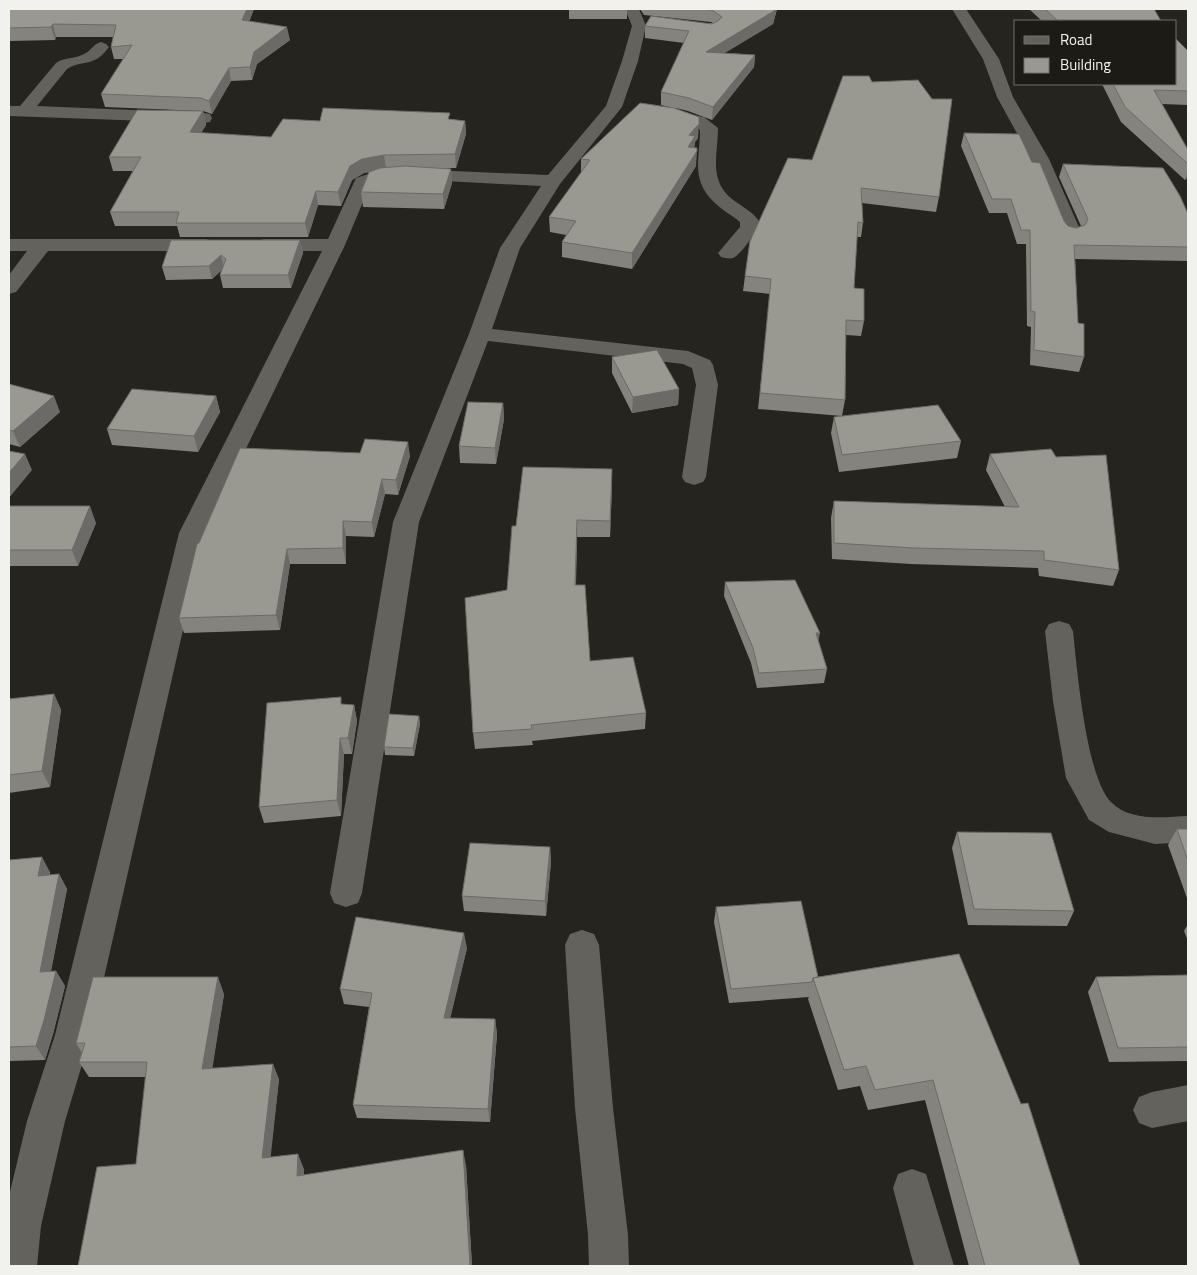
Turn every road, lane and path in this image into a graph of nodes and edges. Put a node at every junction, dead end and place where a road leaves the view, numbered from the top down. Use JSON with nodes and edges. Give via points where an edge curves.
{"nodes":[{"id":1,"x":959,"y":9,"type":"edge"},
{"id":2,"x":635,"y":15,"type":"edge"},
{"id":3,"x":656,"y":23,"type":"edge"},
{"id":4,"x":101,"y":48,"type":"dead end"},
{"id":5,"x":630,"y":109,"type":"junction"},
{"id":6,"x":17,"y":111,"type":"edge"},
{"id":7,"x":204,"y":118,"type":"edge"},
{"id":8,"x":553,"y":181,"type":"junction"},
{"id":9,"x":1072,"y":234,"type":"edge"},
{"id":10,"x":9,"y":245,"type":"edge"},
{"id":11,"x":42,"y":245,"type":"junction"},
{"id":12,"x":228,"y":245,"type":"edge"},
{"id":13,"x":247,"y":245,"type":"edge"},
{"id":14,"x":335,"y":245,"type":"junction"},
{"id":15,"x":728,"y":253,"type":"dead end"},
{"id":16,"x":9,"y":288,"type":"edge"},
{"id":17,"x":480,"y":334,"type":"junction"},
{"id":18,"x":694,"y":477,"type":"dead end"},
{"id":19,"x":1059,"y":630,"type":"dead end"},
{"id":20,"x":1188,"y":829,"type":"edge"},
{"id":21,"x":346,"y":893,"type":"dead end"},
{"id":22,"x":582,"y":945,"type":"dead end"},
{"id":23,"x":1188,"y":1103,"type":"edge"},
{"id":24,"x":1152,"y":1110,"type":"dead end"},
{"id":25,"x":912,"y":1188,"type":"dead end"},
{"id":26,"x":17,"y":1266,"type":"edge"},
{"id":27,"x":609,"y":1266,"type":"edge"},
{"id":28,"x":934,"y":1266,"type":"edge"}],
"edges":[{"from":1,"to":9,"type":"street","via":[[991,59],[1005,97],[1035,150]]},
{"from":2,"to":3,"type":"street"},
{"from":2,"to":5,"type":"street","via":[[639,26],[630,61]]},
{"from":4,"to":6,"type":"street","via":[[84,61],[58,69]]},
{"from":5,"to":8,"type":"street"},
{"from":5,"to":15,"type":"street","via":[[682,116],[709,128],[710,143],[705,157],[712,191],[750,221],[749,228]]},
{"from":6,"to":7,"type":"street"},
{"from":8,"to":14,"type":"street","via":[[407,174],[378,176],[362,182]]},
{"from":8,"to":17,"type":"street","via":[[510,248]]},
{"from":10,"to":11,"type":"street"},
{"from":11,"to":12,"type":"street"},
{"from":11,"to":16,"type":"street"},
{"from":13,"to":14,"type":"street"},
{"from":14,"to":26,"type":"street","via":[[192,533],[73,1035],[46,1121],[21,1226]]},
{"from":17,"to":18,"type":"street","via":[[688,358],[702,365],[707,385]]},
{"from":17,"to":21,"type":"street","via":[[406,522]]},
{"from":19,"to":20,"type":"street","via":[[1067,701],[1081,778],[1100,811],[1120,823],[1155,831]]},
{"from":22,"to":27,"type":"street"},
{"from":23,"to":24,"type":"street"},
{"from":25,"to":28,"type":"street"}]}
